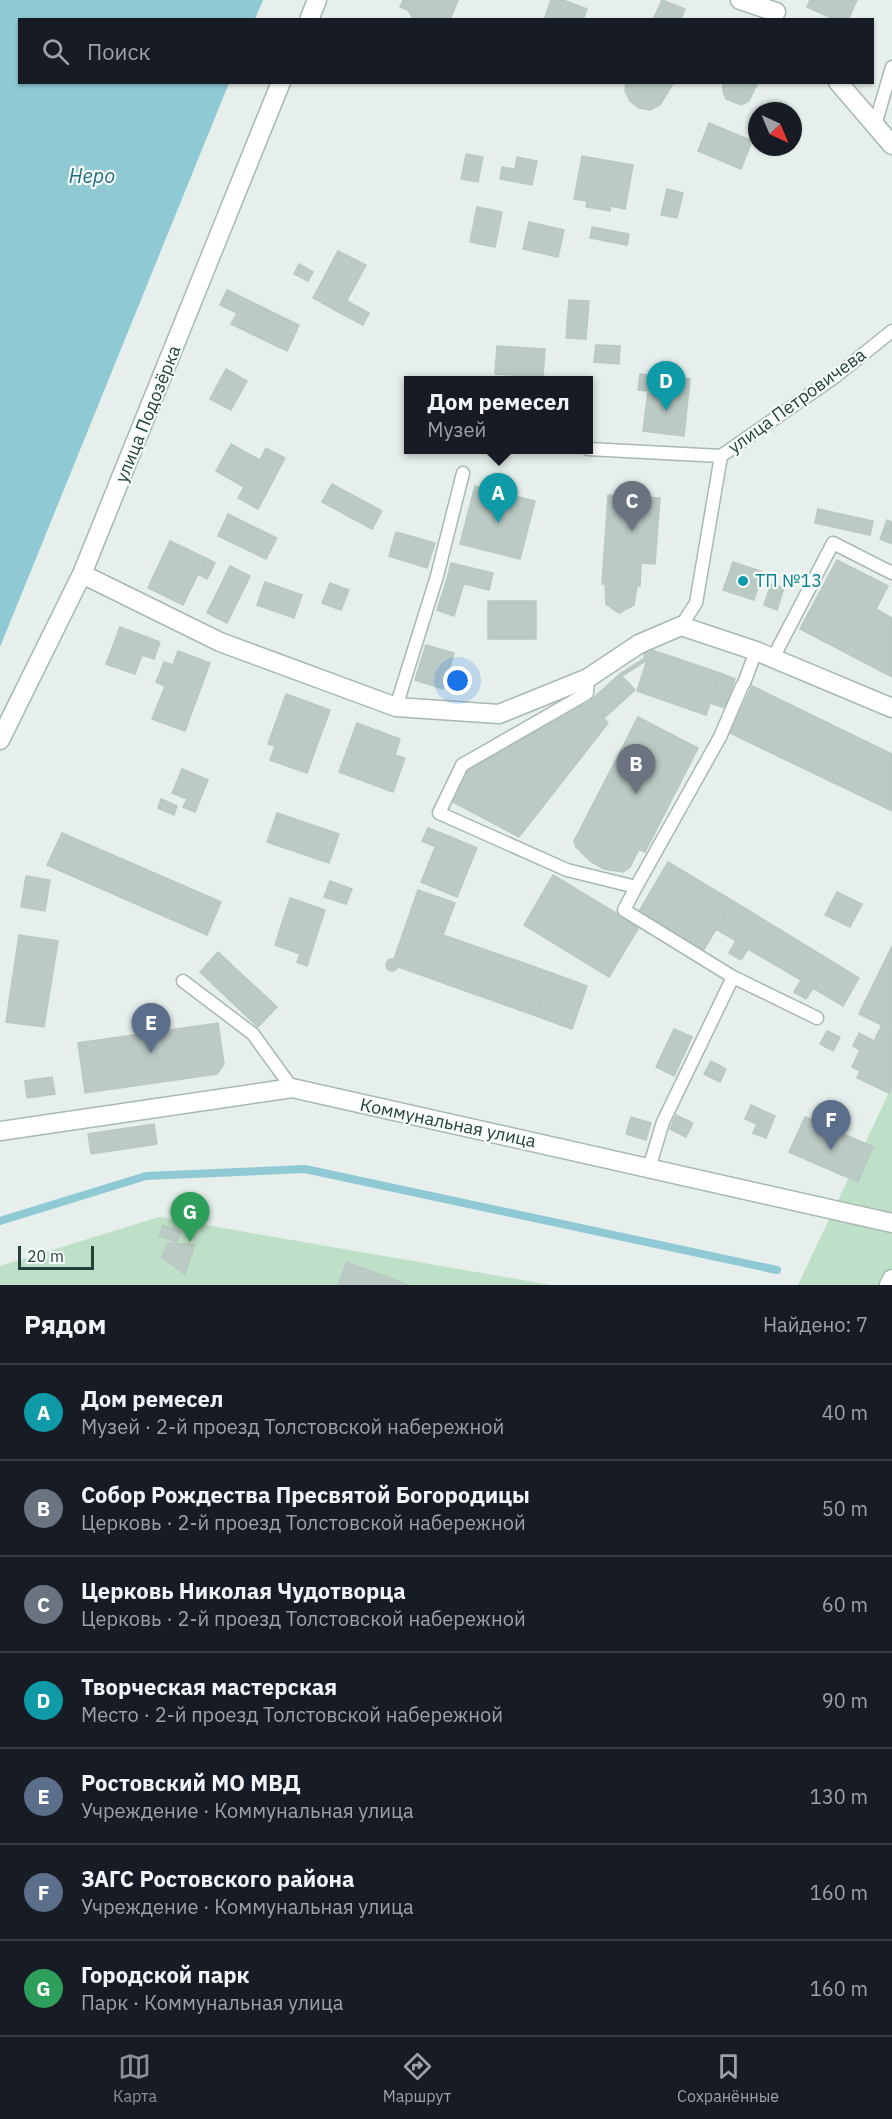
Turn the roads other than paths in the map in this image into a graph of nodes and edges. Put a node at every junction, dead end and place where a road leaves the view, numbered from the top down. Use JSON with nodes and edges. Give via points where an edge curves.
{"nodes":[{"id":1,"x":317,"y":0,"type":"edge"},
{"id":2,"x":740,"y":0,"type":"edge"},
{"id":3,"x":780,"y":10,"type":"edge"},
{"id":4,"x":310,"y":18,"type":"edge"},
{"id":5,"x":892,"y":67,"type":"edge"},
{"id":6,"x":280,"y":84,"type":"edge"},
{"id":7,"x":840,"y":84,"type":"edge"},
{"id":8,"x":875,"y":125,"type":"junction"},
{"id":9,"x":892,"y":145,"type":"edge"},
{"id":10,"x":892,"y":330,"type":"edge"},
{"id":11,"x":593,"y":450,"type":"edge"},
{"id":12,"x":721,"y":456,"type":"junction"},
{"id":13,"x":463,"y":473,"type":"dead end"},
{"id":14,"x":892,"y":573,"type":"edge"},
{"id":15,"x":82,"y":574,"type":"junction"},
{"id":16,"x":681,"y":626,"type":"junction"},
{"id":17,"x":764,"y":654,"type":"junction"},
{"id":18,"x":588,"y":678,"type":"junction"},
{"id":19,"x":396,"y":707,"type":"junction"},
{"id":20,"x":892,"y":708,"type":"edge"},
{"id":21,"x":0,"y":740,"type":"edge"},
{"id":22,"x":636,"y":887,"type":"junction"},
{"id":23,"x":733,"y":977,"type":"junction"},
{"id":24,"x":183,"y":981,"type":"dead end"},
{"id":25,"x":817,"y":1018,"type":"dead end"},
{"id":26,"x":292,"y":1089,"type":"junction"},
{"id":27,"x":0,"y":1131,"type":"edge"},
{"id":28,"x":649,"y":1168,"type":"junction"},
{"id":29,"x":892,"y":1223,"type":"edge"},
{"id":30,"x":892,"y":1279,"type":"edge"},
{"id":31,"x":889,"y":1285,"type":"edge"}],
"edges":[{"from":1,"to":4,"type":"street"},
{"from":2,"to":3,"type":"street"},
{"from":5,"to":8,"type":"lane"},
{"from":6,"to":15,"type":"street","name":"улица Подозёрка"},
{"from":7,"to":8,"type":"street"},
{"from":8,"to":9,"type":"street"},
{"from":10,"to":12,"type":"lane","name":"улица Петровичева","via":[[836,376]]},
{"from":11,"to":12,"type":"lane","name":"улица Петровичева"},
{"from":12,"to":16,"type":"lane","via":[[696,603]]},
{"from":13,"to":19,"type":"lane"},
{"from":14,"to":17,"type":"lane","via":[[833,543]]},
{"from":15,"to":19,"type":"street","via":[[220,642]]},
{"from":15,"to":21,"type":"street","name":"улица Подозёрка"},
{"from":16,"to":17,"type":"street"},
{"from":16,"to":18,"type":"street","via":[[639,644]]},
{"from":17,"to":20,"type":"street"},
{"from":17,"to":22,"type":"lane","via":[[743,684],[720,737]]},
{"from":18,"to":19,"type":"street","via":[[499,714]]},
{"from":18,"to":22,"type":"lane","via":[[584,696],[462,765],[439,813],[567,870]]},
{"from":22,"to":23,"type":"lane","via":[[624,910]]},
{"from":23,"to":25,"type":"lane"},
{"from":23,"to":28,"type":"lane","via":[[663,1122]]},
{"from":24,"to":26,"type":"lane","via":[[253,1034]]},
{"from":26,"to":27,"type":"street","name":"Коммунальная улица"},
{"from":26,"to":28,"type":"street","name":"Коммунальная улица"},
{"from":28,"to":29,"type":"street","name":"Коммунальная улица"},
{"from":30,"to":31,"type":"street"}]}
